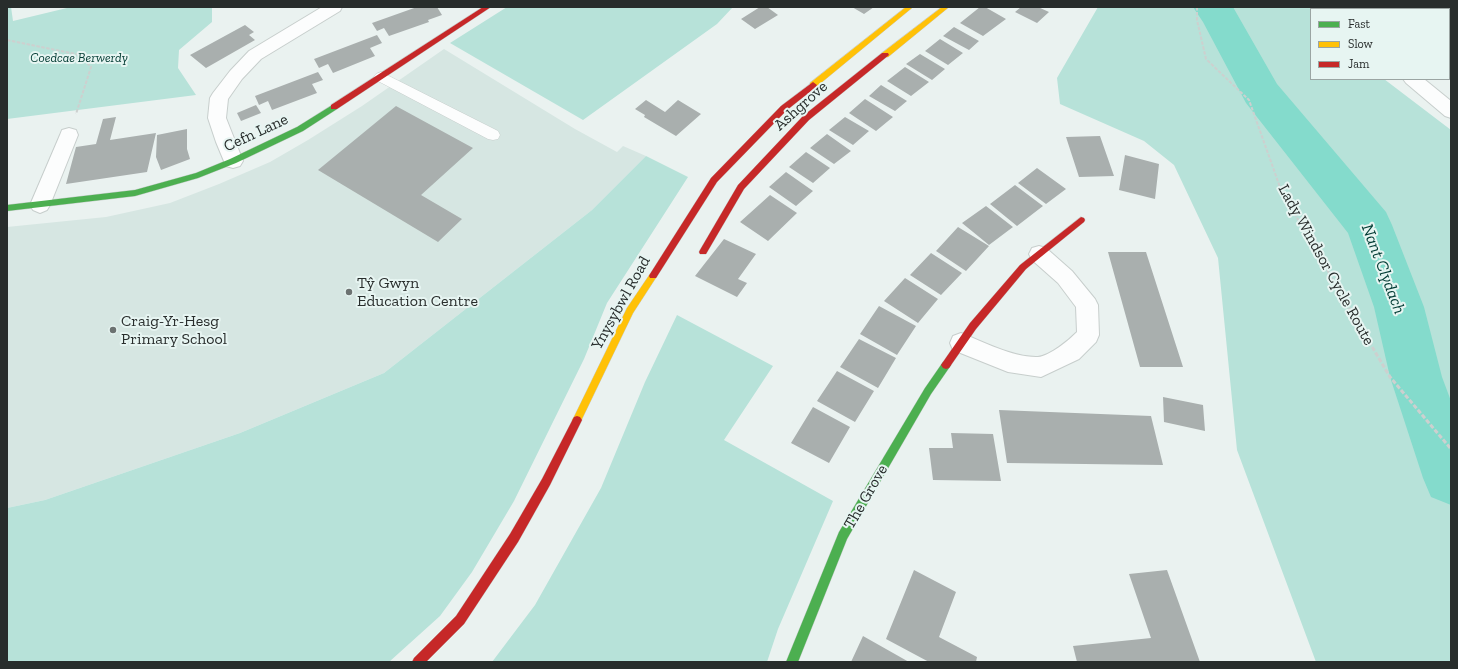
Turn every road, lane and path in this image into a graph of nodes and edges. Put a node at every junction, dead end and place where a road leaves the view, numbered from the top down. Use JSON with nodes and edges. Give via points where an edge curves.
{"nodes":[{"id":1,"x":334,"y":7,"type":"edge"},
{"id":2,"x":488,"y":7,"type":"edge"},
{"id":3,"x":910,"y":7,"type":"edge"},
{"id":4,"x":946,"y":7,"type":"edge"},
{"id":5,"x":1197,"y":7,"type":"edge"},
{"id":6,"x":7,"y":40,"type":"edge"},
{"id":7,"x":381,"y":77,"type":"junction"},
{"id":8,"x":1413,"y":80,"type":"edge"},
{"id":9,"x":1451,"y":111,"type":"edge"},
{"id":10,"x":69,"y":135,"type":"joint"},
{"id":11,"x":493,"y":135,"type":"dead end"},
{"id":12,"x":233,"y":161,"type":"junction"},
{"id":13,"x":40,"y":204,"type":"junction"},
{"id":14,"x":7,"y":208,"type":"edge"},
{"id":15,"x":1081,"y":220,"type":"dead end"},
{"id":16,"x":703,"y":252,"type":"dead end"},
{"id":17,"x":1039,"y":254,"type":"junction"},
{"id":18,"x":962,"y":343,"type":"junction"},
{"id":19,"x":1451,"y":449,"type":"edge"},
{"id":20,"x":418,"y":662,"type":"edge"},
{"id":21,"x":792,"y":662,"type":"edge"}],
"edges":[{"from":1,"to":12,"type":"street","via":[[255,55],[219,98],[217,118]]},
{"from":2,"to":7,"type":"street","name":"Cefn Lane"},
{"from":3,"to":20,"type":"street","name":"Ynysybwl Road","via":[[784,108],[714,180],[630,311],[546,482],[514,538],[460,620]]},
{"from":4,"to":16,"type":"street","name":"Ashgrove","via":[[806,118],[741,187]]},
{"from":5,"to":19,"type":"path","name":"Lady Windsor Cycle Route","via":[[1197,20],[1206,59],[1249,100],[1281,190],[1318,256],[1390,377]]},
{"from":6,"to":10,"type":"path","via":[[80,55],[90,67]]},
{"from":7,"to":11,"type":"lane"},
{"from":7,"to":12,"type":"street","name":"Cefn Lane","via":[[300,130]]},
{"from":8,"to":9,"type":"street"},
{"from":10,"to":13,"type":"street"},
{"from":12,"to":13,"type":"street","name":"Cefn Lane","via":[[198,175],[135,193]]},
{"from":13,"to":14,"type":"street","name":"Cefn Lane"},
{"from":15,"to":17,"type":"street","name":"The Grove"},
{"from":17,"to":18,"type":"street","name":"The Grove","via":[[1023,267]]},
{"from":17,"to":18,"type":"street","via":[[1065,277],[1087,305],[1088,335],[1071,352],[1041,367],[1008,362]]},
{"from":18,"to":21,"type":"street","name":"The Grove","via":[[928,391],[843,536]]}]}
